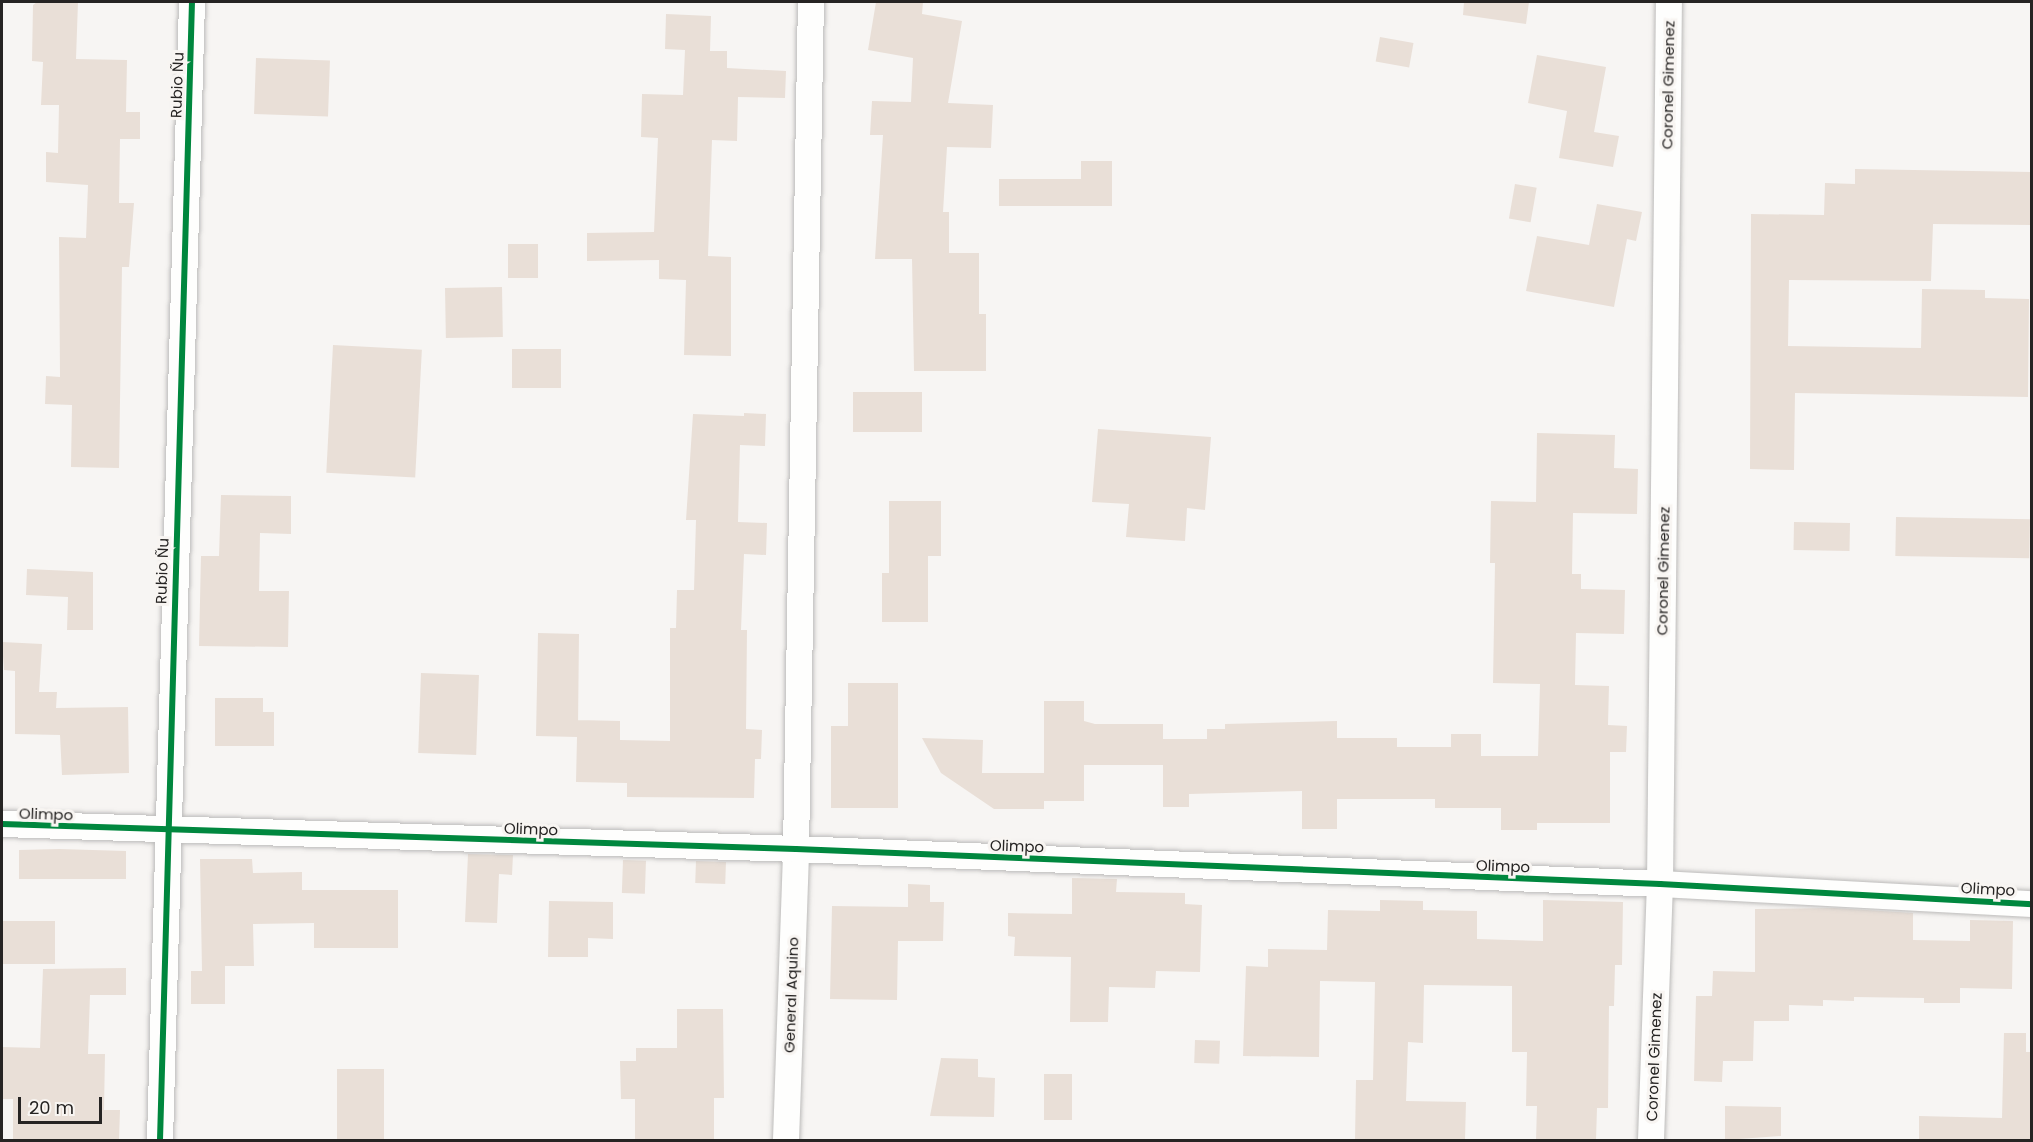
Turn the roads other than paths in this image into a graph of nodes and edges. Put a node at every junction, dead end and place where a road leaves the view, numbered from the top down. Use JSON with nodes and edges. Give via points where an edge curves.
{"nodes":[{"id":1,"x":192,"y":2,"type":"edge"},
{"id":2,"x":811,"y":2,"type":"edge"},
{"id":3,"x":1669,"y":2,"type":"edge"},
{"id":4,"x":2,"y":824,"type":"edge"},
{"id":5,"x":166,"y":829,"type":"junction"},
{"id":6,"x":796,"y":849,"type":"junction"},
{"id":7,"x":1660,"y":884,"type":"junction"},
{"id":8,"x":2031,"y":904,"type":"edge"},
{"id":9,"x":160,"y":1140,"type":"edge"},
{"id":10,"x":786,"y":1140,"type":"edge"},
{"id":11,"x":1651,"y":1140,"type":"edge"}],
"edges":[{"from":1,"to":5,"type":"street","name":"Rubio Ñu"},
{"from":2,"to":6,"type":"street","name":"General Aquino"},
{"from":3,"to":7,"type":"street","name":"Coronel Gimenez"},
{"from":4,"to":5,"type":"street","name":"Olimpo"},
{"from":5,"to":6,"type":"street","name":"Olimpo"},
{"from":5,"to":9,"type":"street","name":"Rubio Ñu"},
{"from":6,"to":7,"type":"street","name":"Olimpo"},
{"from":6,"to":10,"type":"street","name":"General Aquino"},
{"from":7,"to":8,"type":"street","name":"Olimpo"},
{"from":7,"to":11,"type":"street","name":"Coronel Gimenez"}]}
